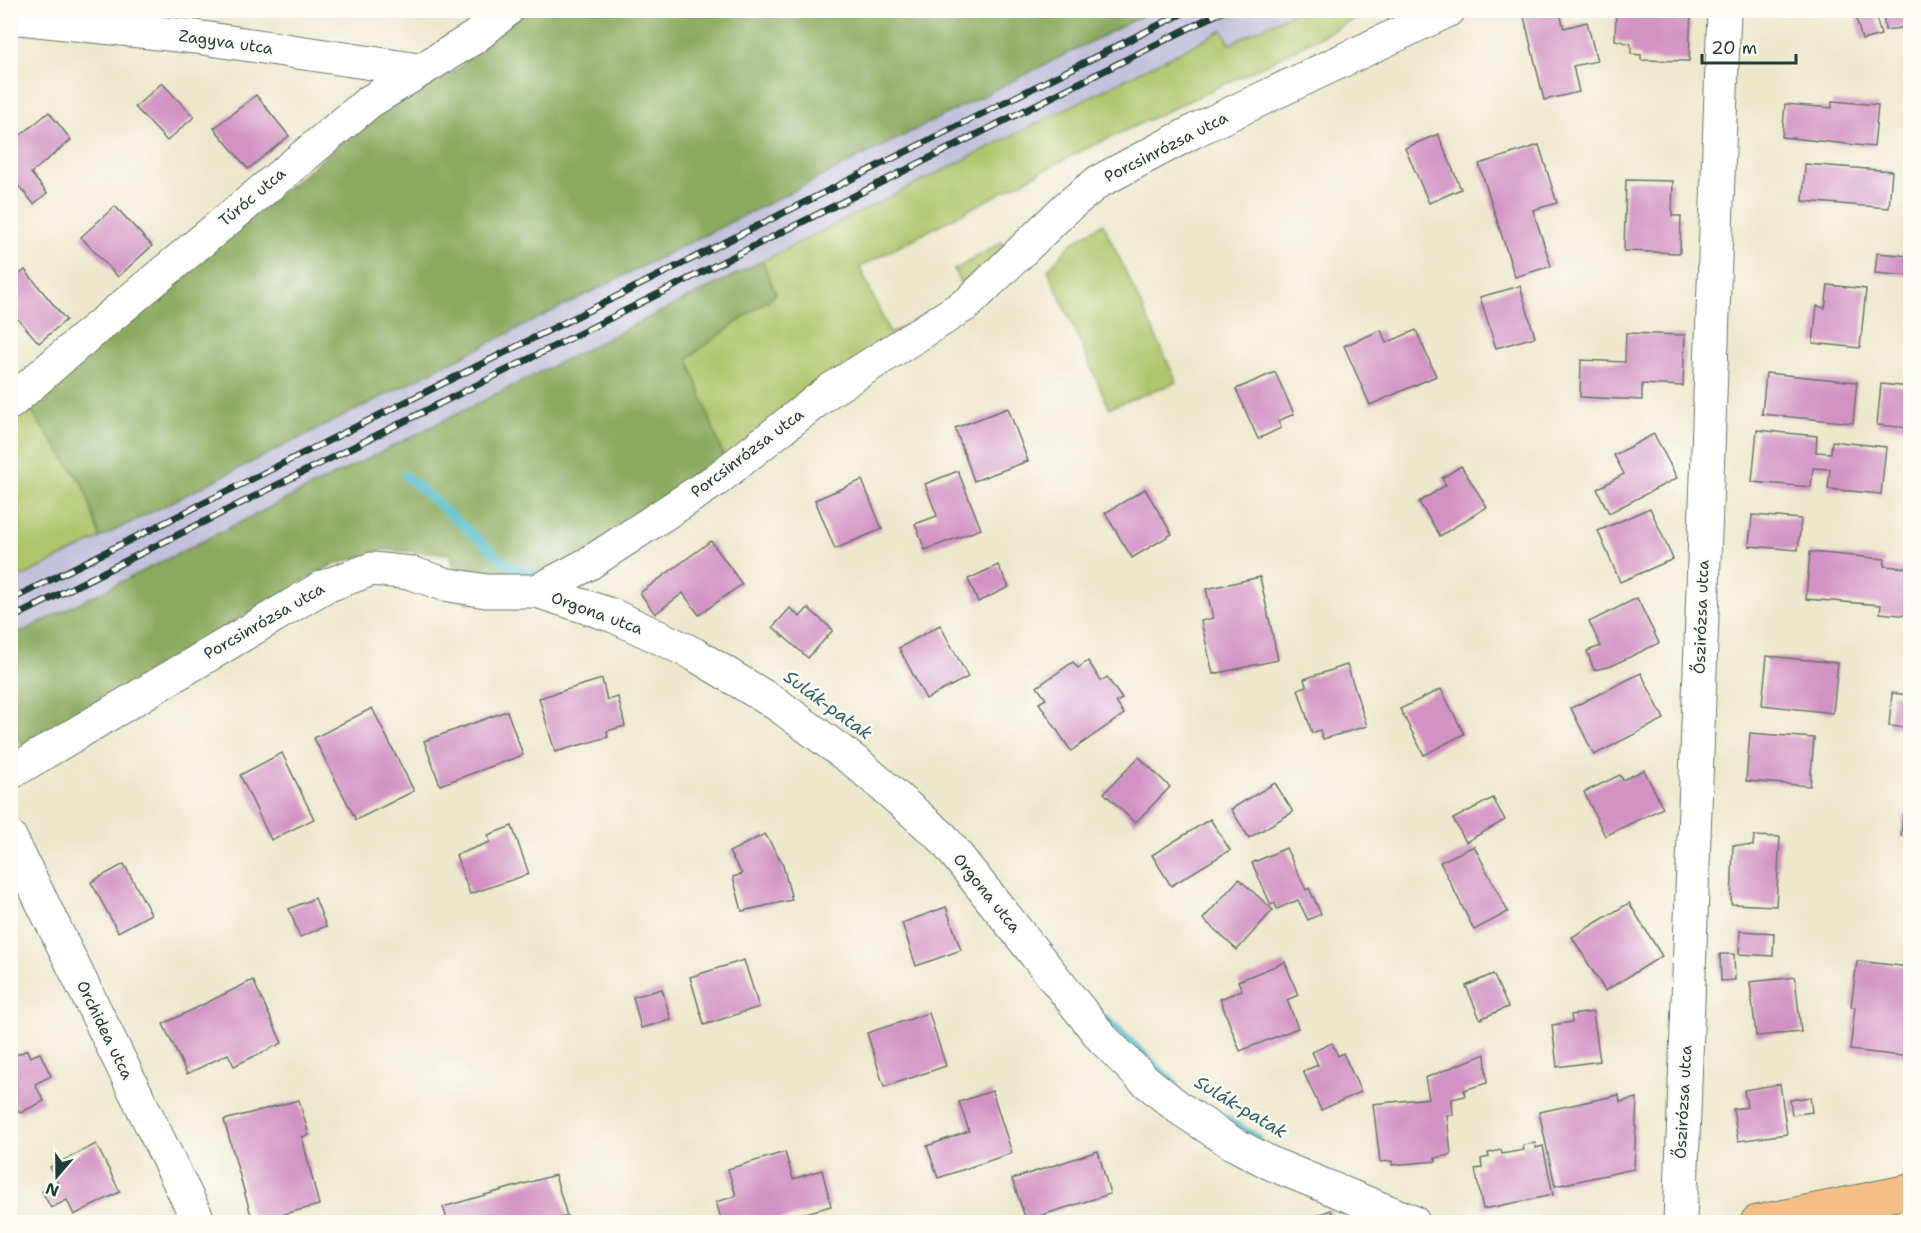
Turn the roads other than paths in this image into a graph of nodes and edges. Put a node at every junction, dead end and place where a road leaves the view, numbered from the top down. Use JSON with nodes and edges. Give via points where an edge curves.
{"nodes":[{"id":1,"x":507,"y":10,"type":"edge"},
{"id":2,"x":1449,"y":10,"type":"edge"},
{"id":3,"x":1724,"y":10,"type":"edge"},
{"id":4,"x":21,"y":15,"type":"edge"},
{"id":5,"x":419,"y":70,"type":"junction"},
{"id":6,"x":10,"y":403,"type":"edge"},
{"id":7,"x":537,"y":591,"type":"junction"},
{"id":8,"x":10,"y":773,"type":"edge"},
{"id":9,"x":10,"y":837,"type":"edge"},
{"id":10,"x":1911,"y":1191,"type":"edge"},
{"id":11,"x":199,"y":1222,"type":"edge"},
{"id":12,"x":1413,"y":1222,"type":"edge"},
{"id":13,"x":1680,"y":1222,"type":"edge"},
{"id":14,"x":1757,"y":1222,"type":"edge"}],
"edges":[{"from":1,"to":5,"type":"street","name":"Túróc utca","via":[[476,37]]},
{"from":2,"to":7,"type":"street","name":"Porcsinrózsa utca","via":[[1196,130],[1098,182],[968,303],[939,325],[829,391],[716,480],[588,564]]},
{"from":3,"to":13,"type":"street","name":"Őszirózsa utca"},
{"from":4,"to":5,"type":"street","name":"Zagyva utca"},
{"from":5,"to":6,"type":"street","name":"Túróc utca","via":[[369,102],[286,169]]},
{"from":7,"to":8,"type":"street","name":"Porcsinrózsa utca","via":[[486,591],[411,573],[372,569],[322,586]]},
{"from":7,"to":12,"type":"street","name":"Orgona utca","via":[[614,616],[694,654],[778,705],[858,764],[942,837],[1103,1039],[1179,1108],[1272,1164]]},
{"from":9,"to":11,"type":"street","name":"Orchidea utca"},
{"from":10,"to":14,"type":"main road"}]}
